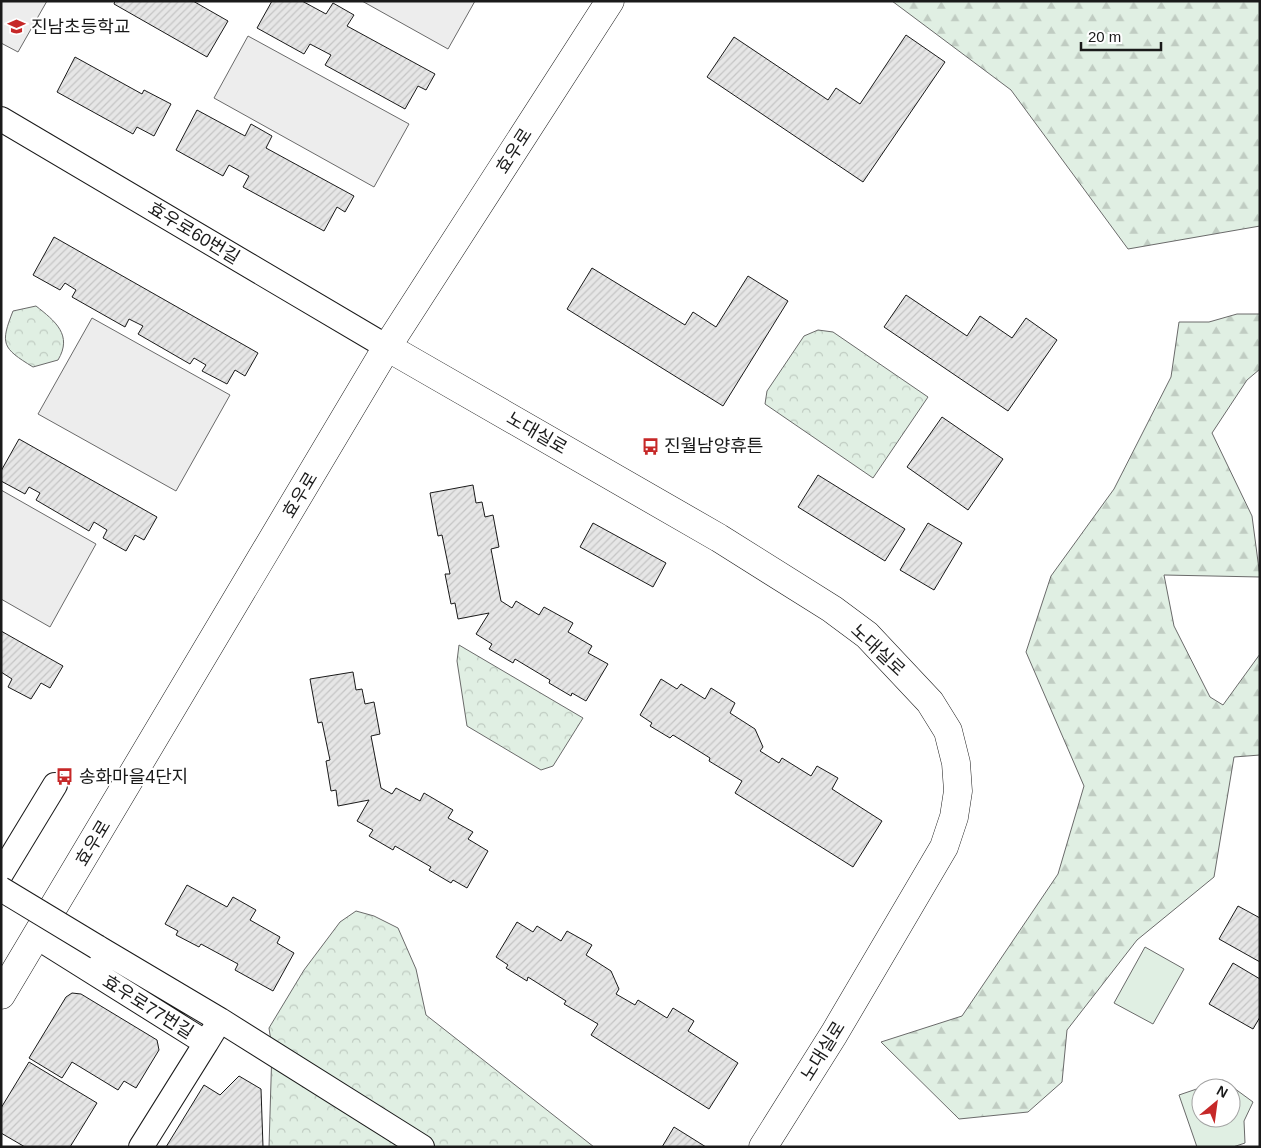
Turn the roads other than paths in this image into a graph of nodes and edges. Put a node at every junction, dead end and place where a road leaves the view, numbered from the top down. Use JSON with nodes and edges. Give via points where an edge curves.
{"nodes":[{"id":1,"x":610,"y":1,"type":"edge"},
{"id":2,"x":1,"y":119,"type":"edge"},
{"id":3,"x":388,"y":347,"type":"junction"},
{"id":4,"x":55,"y":785,"type":"dead end"},
{"id":5,"x":1,"y":874,"type":"edge"},
{"id":6,"x":1,"y":889,"type":"edge"},
{"id":7,"x":37,"y":937,"type":"junction"},
{"id":8,"x":1,"y":995,"type":"edge"},
{"id":9,"x":220,"y":1020,"type":"junction"},
{"id":10,"x":206,"y":1043,"type":"junction"},
{"id":11,"x":141,"y":1147,"type":"edge"},
{"id":12,"x":422,"y":1147,"type":"edge"},
{"id":13,"x":763,"y":1147,"type":"edge"}],
"edges":[{"from":1,"to":3,"type":"main road","name":"효우로"},
{"from":2,"to":3,"type":"street","name":"효우로60번길"},
{"from":3,"to":7,"type":"main road","name":"효우로"},
{"from":3,"to":13,"type":"main road","name":"노대실로","via":[[719,538],[832,609],[867,635],[894,662],[930,702],[948,731],[956,763],[958,791],[944,847]]},
{"from":4,"to":5,"type":"street"},
{"from":6,"to":9,"type":"street","bridge":true},
{"from":7,"to":8,"type":"main road","name":"효우로"},
{"from":7,"to":10,"type":"street","name":"효우로77번길"},
{"from":9,"to":10,"type":"street"},
{"from":9,"to":12,"type":"street"},
{"from":10,"to":11,"type":"street","name":"효우로77번길"}]}
